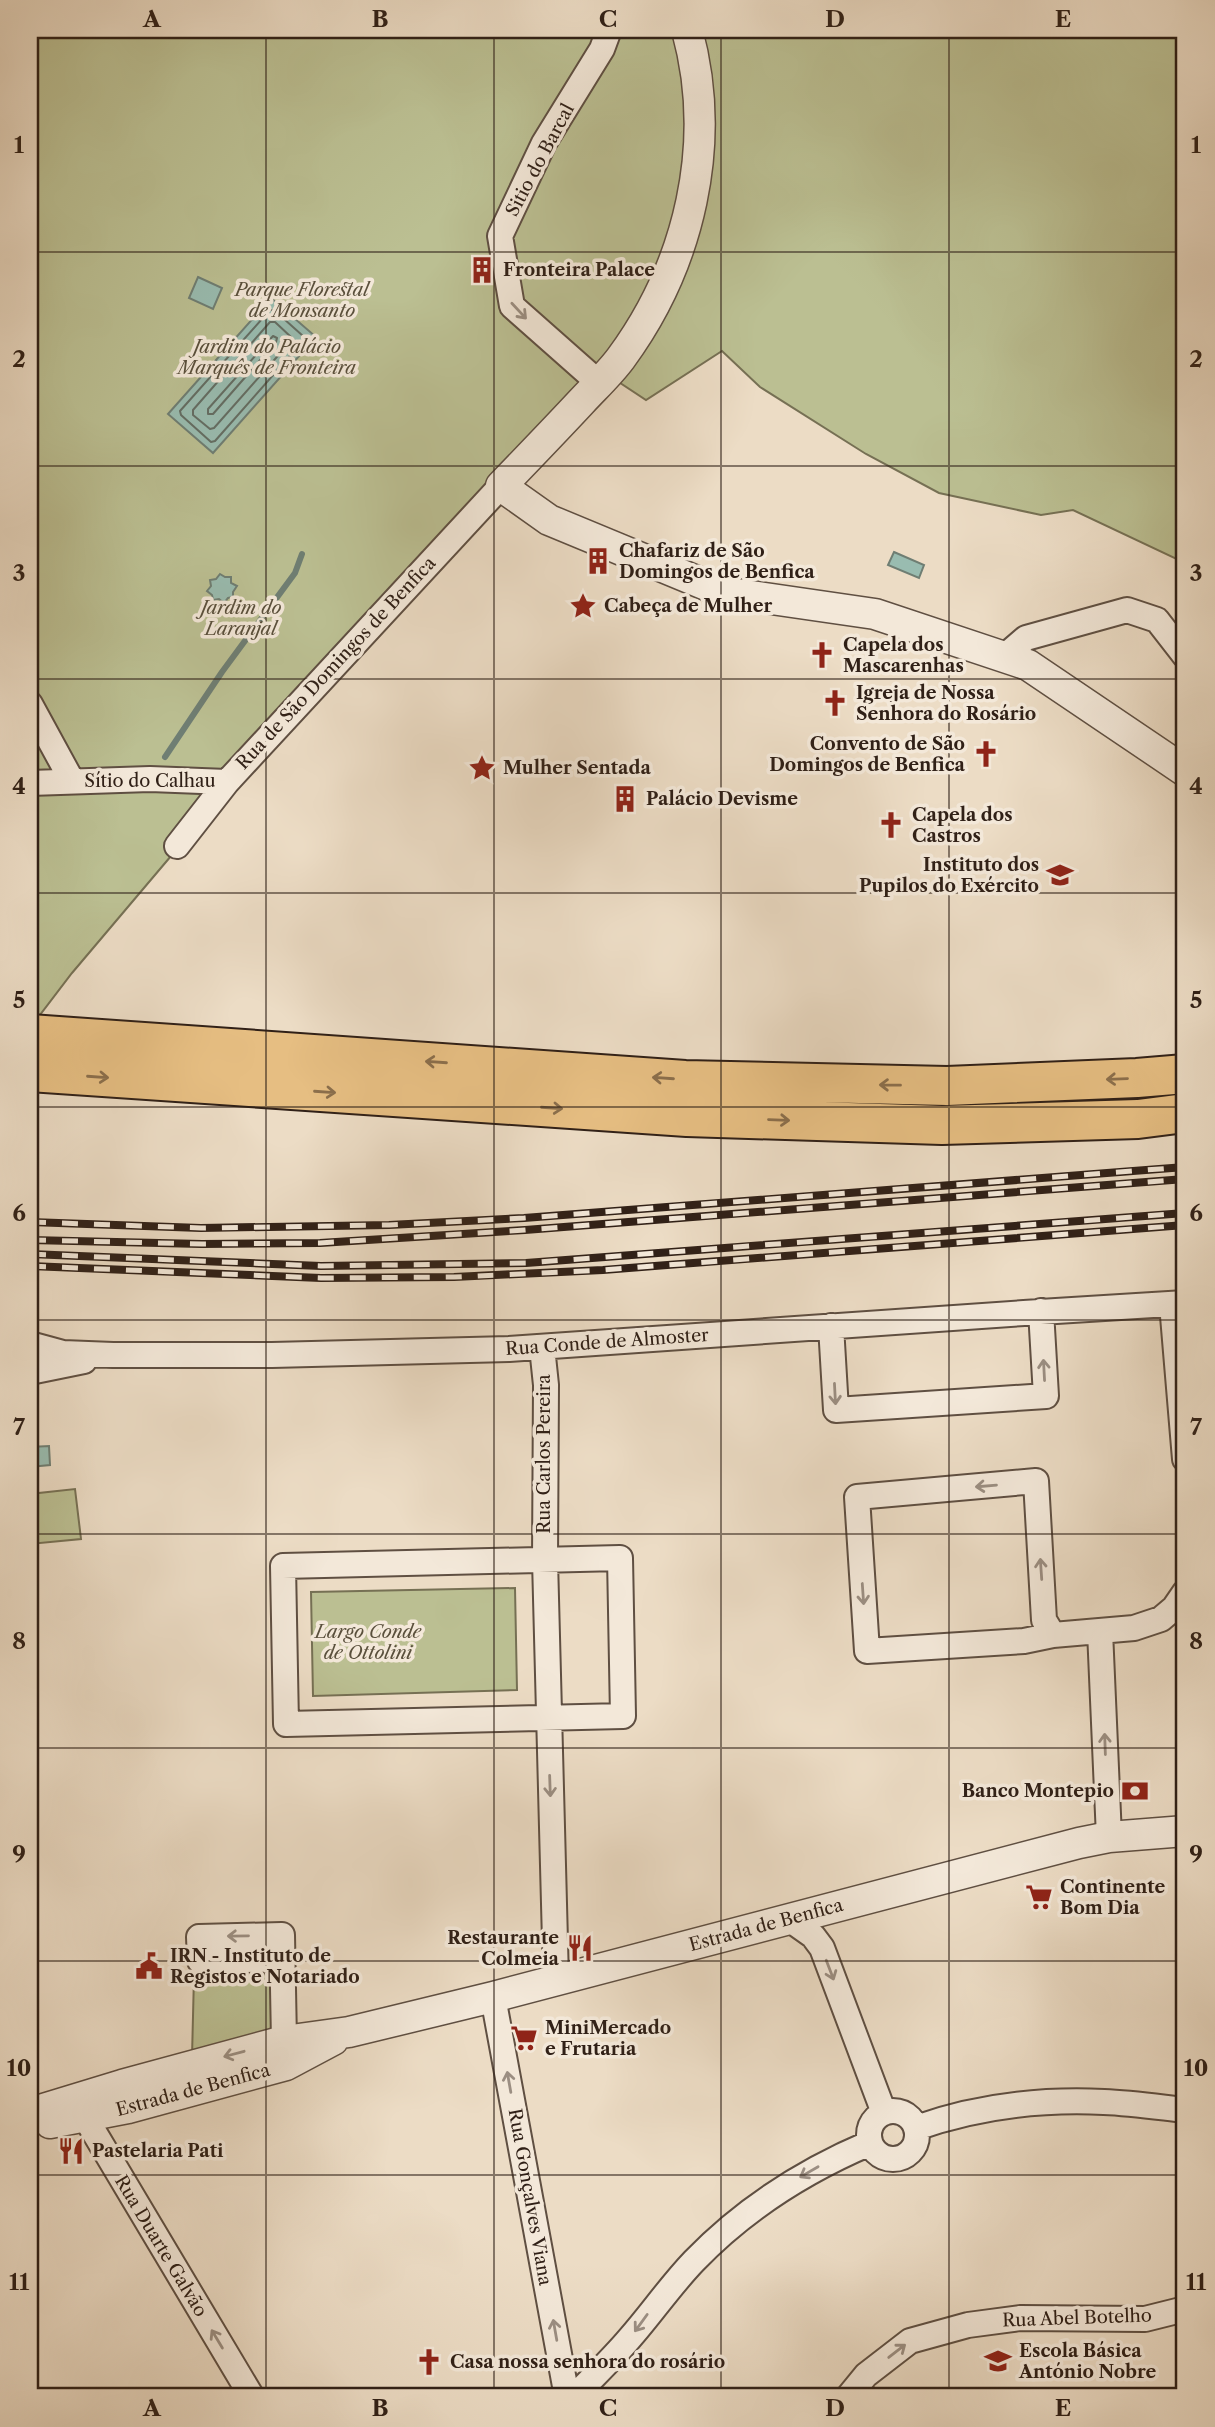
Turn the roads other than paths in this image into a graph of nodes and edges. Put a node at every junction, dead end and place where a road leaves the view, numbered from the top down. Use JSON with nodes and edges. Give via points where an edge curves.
{"nodes":[{"id":1,"x":609,"y":30,"type":"edge"},
{"id":2,"x":687,"y":30,"type":"edge"},
{"id":3,"x":599,"y":383,"type":"junction"},
{"id":4,"x":501,"y":486,"type":"junction"},
{"id":5,"x":1005,"y":656,"type":"junction"},
{"id":6,"x":1185,"y":656,"type":"edge"},
{"id":7,"x":30,"y":704,"type":"edge"},
{"id":8,"x":1185,"y":771,"type":"edge"},
{"id":9,"x":72,"y":781,"type":"junction"},
{"id":10,"x":227,"y":782,"type":"junction"},
{"id":11,"x":30,"y":783,"type":"edge"},
{"id":12,"x":177,"y":846,"type":"dead end"},
{"id":13,"x":30,"y":1034,"type":"edge"},
{"id":14,"x":30,"y":1072,"type":"edge"},
{"id":15,"x":1185,"y":1074,"type":"edge"},
{"id":16,"x":1185,"y":1113,"type":"edge"},
{"id":17,"x":1179,"y":1304,"type":"edge"},
{"id":18,"x":1041,"y":1311,"type":"junction"},
{"id":19,"x":831,"y":1326,"type":"junction"},
{"id":20,"x":30,"y":1343,"type":"edge"},
{"id":21,"x":542,"y":1347,"type":"junction"},
{"id":22,"x":62,"y":1353,"type":"junction"},
{"id":23,"x":30,"y":1354,"type":"edge"},
{"id":24,"x":113,"y":1355,"type":"junction"},
{"id":25,"x":30,"y":1372,"type":"edge"},
{"id":26,"x":1185,"y":1459,"type":"edge"},
{"id":27,"x":545,"y":1560,"type":"junction"},
{"id":28,"x":1185,"y":1592,"type":"edge"},
{"id":29,"x":1100,"y":1631,"type":"junction"},
{"id":30,"x":1054,"y":1634,"type":"junction"},
{"id":31,"x":548,"y":1718,"type":"junction"},
{"id":32,"x":1185,"y":1832,"type":"edge"},
{"id":33,"x":1109,"y":1837,"type":"junction"},
{"id":34,"x":789,"y":1919,"type":"junction"},
{"id":35,"x":282,"y":1959,"type":"dead end"},
{"id":36,"x":556,"y":1980,"type":"junction"},
{"id":37,"x":494,"y":1997,"type":"junction"},
{"id":38,"x":349,"y":2032,"type":"junction"},
{"id":39,"x":284,"y":2041,"type":"junction"},
{"id":40,"x":74,"y":2110,"type":"junction"},
{"id":41,"x":1185,"y":2110,"type":"edge"},
{"id":42,"x":30,"y":2113,"type":"edge"},
{"id":43,"x":884,"y":2113,"type":"junction"},
{"id":44,"x":30,"y":2126,"type":"edge"},
{"id":45,"x":916,"y":2128,"type":"junction"},
{"id":46,"x":870,"y":2143,"type":"junction"},
{"id":47,"x":1185,"y":2309,"type":"edge"},
{"id":48,"x":252,"y":2397,"type":"edge"},
{"id":49,"x":567,"y":2397,"type":"edge"},
{"id":50,"x":574,"y":2397,"type":"edge"},
{"id":51,"x":848,"y":2397,"type":"edge"}],
"edges":[{"from":1,"to":3,"type":"street","name":"Sitio do Barcal","one_way":true,"via":[[544,143],[500,236],[512,306]]},
{"from":2,"to":3,"type":"street","via":[[700,129],[690,216],[653,310]]},
{"from":3,"to":4,"type":"street"},
{"from":4,"to":5,"type":"street","via":[[549,520],[723,592],[875,614]]},
{"from":4,"to":10,"type":"street","name":"Rua de São Domingos de Benfica"},
{"from":5,"to":6,"type":"street","via":[[1026,638],[1127,610],[1157,620]]},
{"from":5,"to":8,"type":"street","via":[[1028,665]]},
{"from":7,"to":9,"type":"street","name":"Sítio do Calhau"},
{"from":9,"to":10,"type":"street","name":"Sítio do Calhau"},
{"from":9,"to":11,"type":"street","name":"Sítio do Calhau"},
{"from":10,"to":12,"type":"street","name":"Rua de São Domingos de Benfica"},
{"from":15,"to":13,"type":"highway","one_way":true,"via":[[947,1086],[685,1080]]},
{"from":14,"to":16,"type":"highway","one_way":true,"via":[[687,1117],[942,1125],[1138,1119]]},
{"from":17,"to":18,"type":"street","name":"Rua Conde de Almoster"},
{"from":17,"to":26,"type":"street"},
{"from":18,"to":19,"type":"street","name":"Rua Conde de Almoster"},
{"from":19,"to":18,"type":"street","one_way":true,"via":[[836,1410],[1046,1396]]},
{"from":19,"to":21,"type":"street","name":"Rua Conde de Almoster"},
{"from":20,"to":22,"type":"street","name":"Rua Conde de Almoster"},
{"from":21,"to":24,"type":"street","name":"Rua Conde de Almoster"},
{"from":21,"to":27,"type":"street","name":"Rua Carlos Pereira"},
{"from":22,"to":23,"type":"street"},
{"from":22,"to":24,"type":"street","name":"Rua Conde de Almoster"},
{"from":24,"to":25,"type":"street"},
{"from":27,"to":31,"type":"street","name":"Rua Carlos Pereira"},
{"from":27,"to":31,"type":"street","via":[[620,1558],[622,1650],[623,1716]]},
{"from":27,"to":31,"type":"street","via":[[283,1566],[286,1724]]},
{"from":28,"to":29,"type":"street","via":[[1174,1608],[1151,1624]]},
{"from":29,"to":30,"type":"street"},
{"from":33,"to":29,"type":"street","one_way":true},
{"from":30,"to":30,"type":"street","one_way":true,"via":[[1044,1620],[1036,1481],[857,1497],[867,1651],[1024,1641]]},
{"from":31,"to":36,"type":"street","name":"Rua Carlos Pereira","one_way":true},
{"from":32,"to":33,"type":"street","name":"Estrada de Benfica"},
{"from":33,"to":34,"type":"street","name":"Estrada de Benfica"},
{"from":34,"to":36,"type":"street","name":"Estrada de Benfica"},
{"from":34,"to":43,"type":"street","one_way":true,"via":[[822,1948]]},
{"from":35,"to":39,"type":"street"},
{"from":36,"to":37,"type":"street","name":"Estrada de Benfica"},
{"from":37,"to":38,"type":"street","name":"Estrada de Benfica"},
{"from":49,"to":37,"type":"street","name":"Rua Gonçalves Viana","one_way":true},
{"from":38,"to":39,"type":"street","name":"Estrada de Benfica"},
{"from":38,"to":40,"type":"street","name":"Estrada de Benfica","via":[[286,2066]]},
{"from":39,"to":40,"type":"street","name":"Estrada de Benfica","one_way":true},
{"from":40,"to":42,"type":"street","name":"Estrada de Benfica"},
{"from":40,"to":44,"type":"street","name":"Estrada de Benfica"},
{"from":48,"to":40,"type":"street","name":"Rua Duarte Galvão","one_way":true},
{"from":41,"to":45,"type":"street","via":[[1102,2102],[1027,2104],[954,2115]]},
{"from":43,"to":45,"type":"street","via":[[902,2113]]},
{"from":43,"to":46,"type":"street","via":[[871,2125]]},
{"from":45,"to":46,"type":"street","via":[[914,2148],[900,2158],[880,2156]]},
{"from":46,"to":50,"type":"street","one_way":true,"via":[[803,2175],[721,2235]]},
{"from":51,"to":47,"type":"street","name":"Rua Abel Botelho","one_way":true,"via":[[866,2375],[910,2341],[968,2325],[1020,2318],[1145,2319]]}]}
